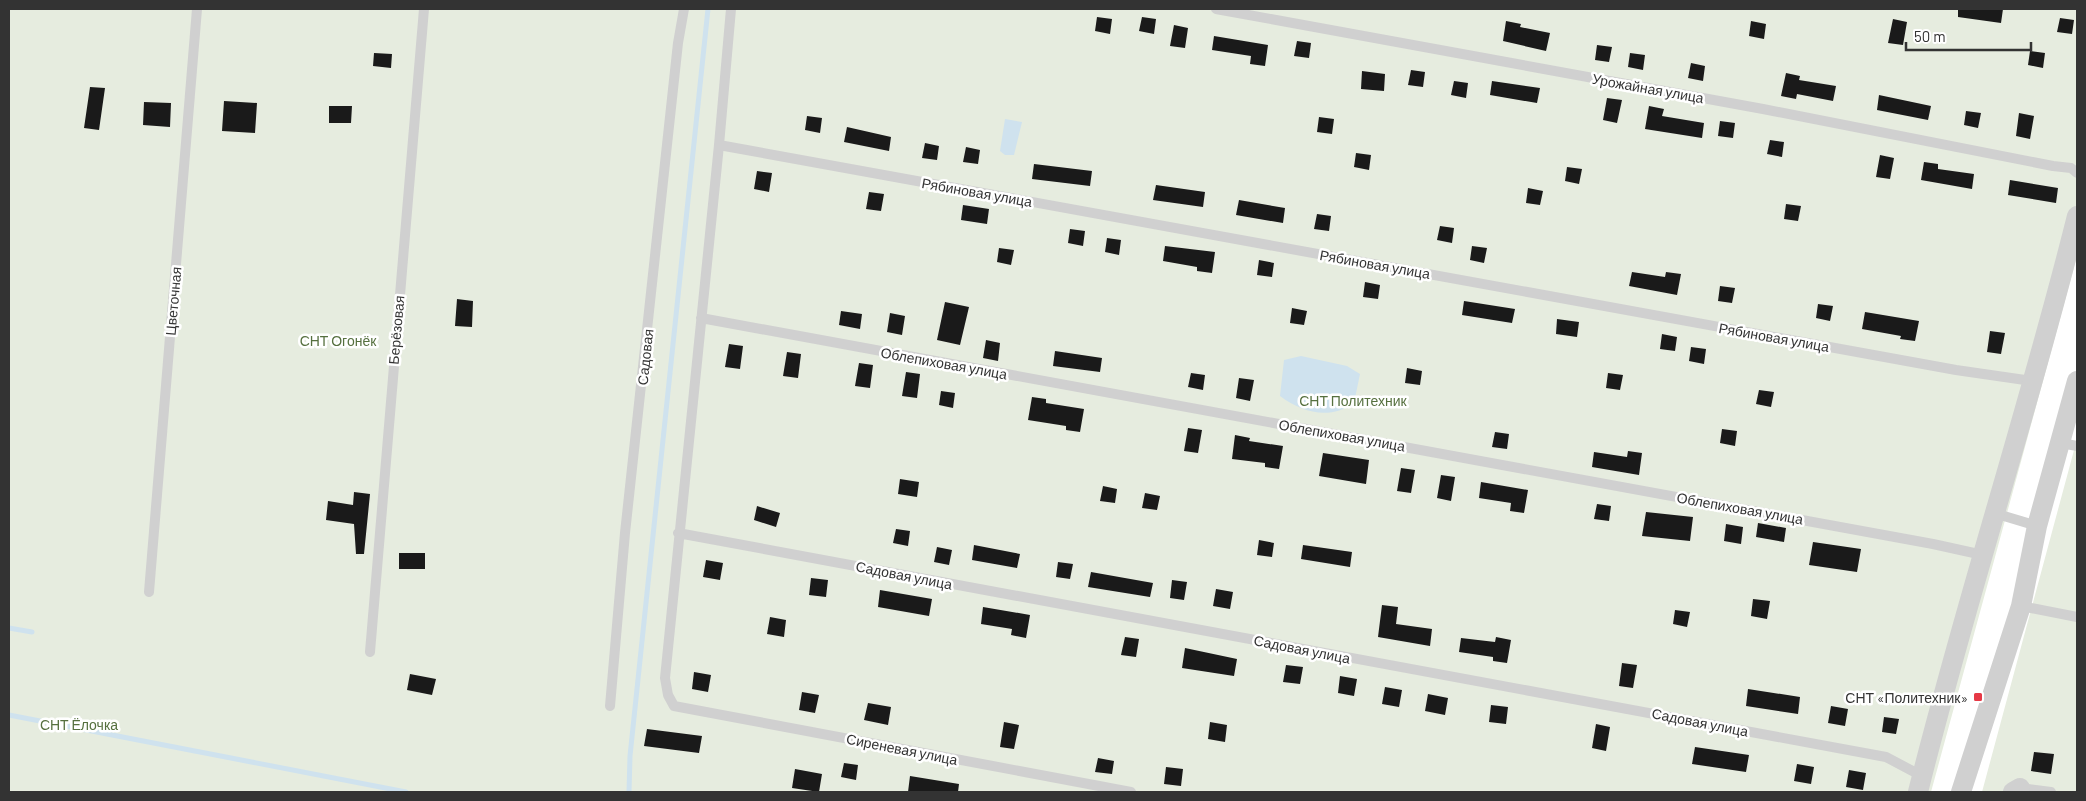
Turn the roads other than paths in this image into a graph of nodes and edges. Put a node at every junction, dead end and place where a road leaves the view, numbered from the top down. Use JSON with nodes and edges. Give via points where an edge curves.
{"nodes":[{"id":1,"x":196,"y":9,"type":"edge"},
{"id":2,"x":424,"y":9,"type":"edge"},
{"id":3,"x":684,"y":9,"type":"edge"},
{"id":4,"x":731,"y":9,"type":"edge"},
{"id":5,"x":1216,"y":9,"type":"edge"},
{"id":6,"x":720,"y":145,"type":"junction"},
{"id":7,"x":2077,"y":173,"type":"edge"},
{"id":8,"x":2077,"y":216,"type":"edge"},
{"id":9,"x":701,"y":318,"type":"junction"},
{"id":10,"x":2077,"y":380,"type":"edge"},
{"id":11,"x":2032,"y":381,"type":"junction"},
{"id":12,"x":2069,"y":445,"type":"edge"},
{"id":13,"x":1994,"y":513,"type":"junction"},
{"id":14,"x":2037,"y":526,"type":"junction"},
{"id":15,"x":678,"y":533,"type":"junction"},
{"id":16,"x":1983,"y":555,"type":"junction"},
{"id":17,"x":149,"y":592,"type":"dead end"},
{"id":18,"x":2021,"y":606,"type":"junction"},
{"id":19,"x":2077,"y":617,"type":"edge"},
{"id":20,"x":370,"y":652,"type":"dead end"},
{"id":21,"x":610,"y":706,"type":"dead end"},
{"id":22,"x":1920,"y":784,"type":"edge"},
{"id":23,"x":2016,"y":790,"type":"edge"},
{"id":24,"x":1131,"y":792,"type":"edge"},
{"id":25,"x":1961,"y":792,"type":"edge"},
{"id":26,"x":2051,"y":792,"type":"edge"}],
"edges":[{"from":1,"to":17,"type":"lane","name":"Цветочная"},
{"from":2,"to":20,"type":"lane","name":"Берёзовая"},
{"from":3,"to":21,"type":"lane","name":"Садовая","via":[[625,534]]},
{"from":4,"to":6,"type":"lane"},
{"from":5,"to":7,"type":"lane","name":"Урожайная улица","via":[[1754,107],[2071,168]]},
{"from":6,"to":9,"type":"lane"},
{"from":6,"to":11,"type":"lane","name":"Рябиновая улица","via":[[1936,367]]},
{"from":8,"to":11,"type":"street"},
{"from":9,"to":15,"type":"lane"},
{"from":9,"to":16,"type":"lane","name":"Облепиховая улица"},
{"from":10,"to":12,"type":"street"},
{"from":11,"to":13,"type":"street"},
{"from":12,"to":14,"type":"street"},
{"from":13,"to":14,"type":"lane"},
{"from":13,"to":16,"type":"street"},
{"from":14,"to":18,"type":"street"},
{"from":15,"to":22,"type":"lane","name":"Садовая улица","via":[[1886,757]]},
{"from":15,"to":24,"type":"lane","name":"Сиреневая улица","via":[[664,678],[674,706]]},
{"from":16,"to":22,"type":"street"},
{"from":18,"to":19,"type":"lane"},
{"from":18,"to":25,"type":"street"},
{"from":23,"to":26,"type":"lane"}]}
